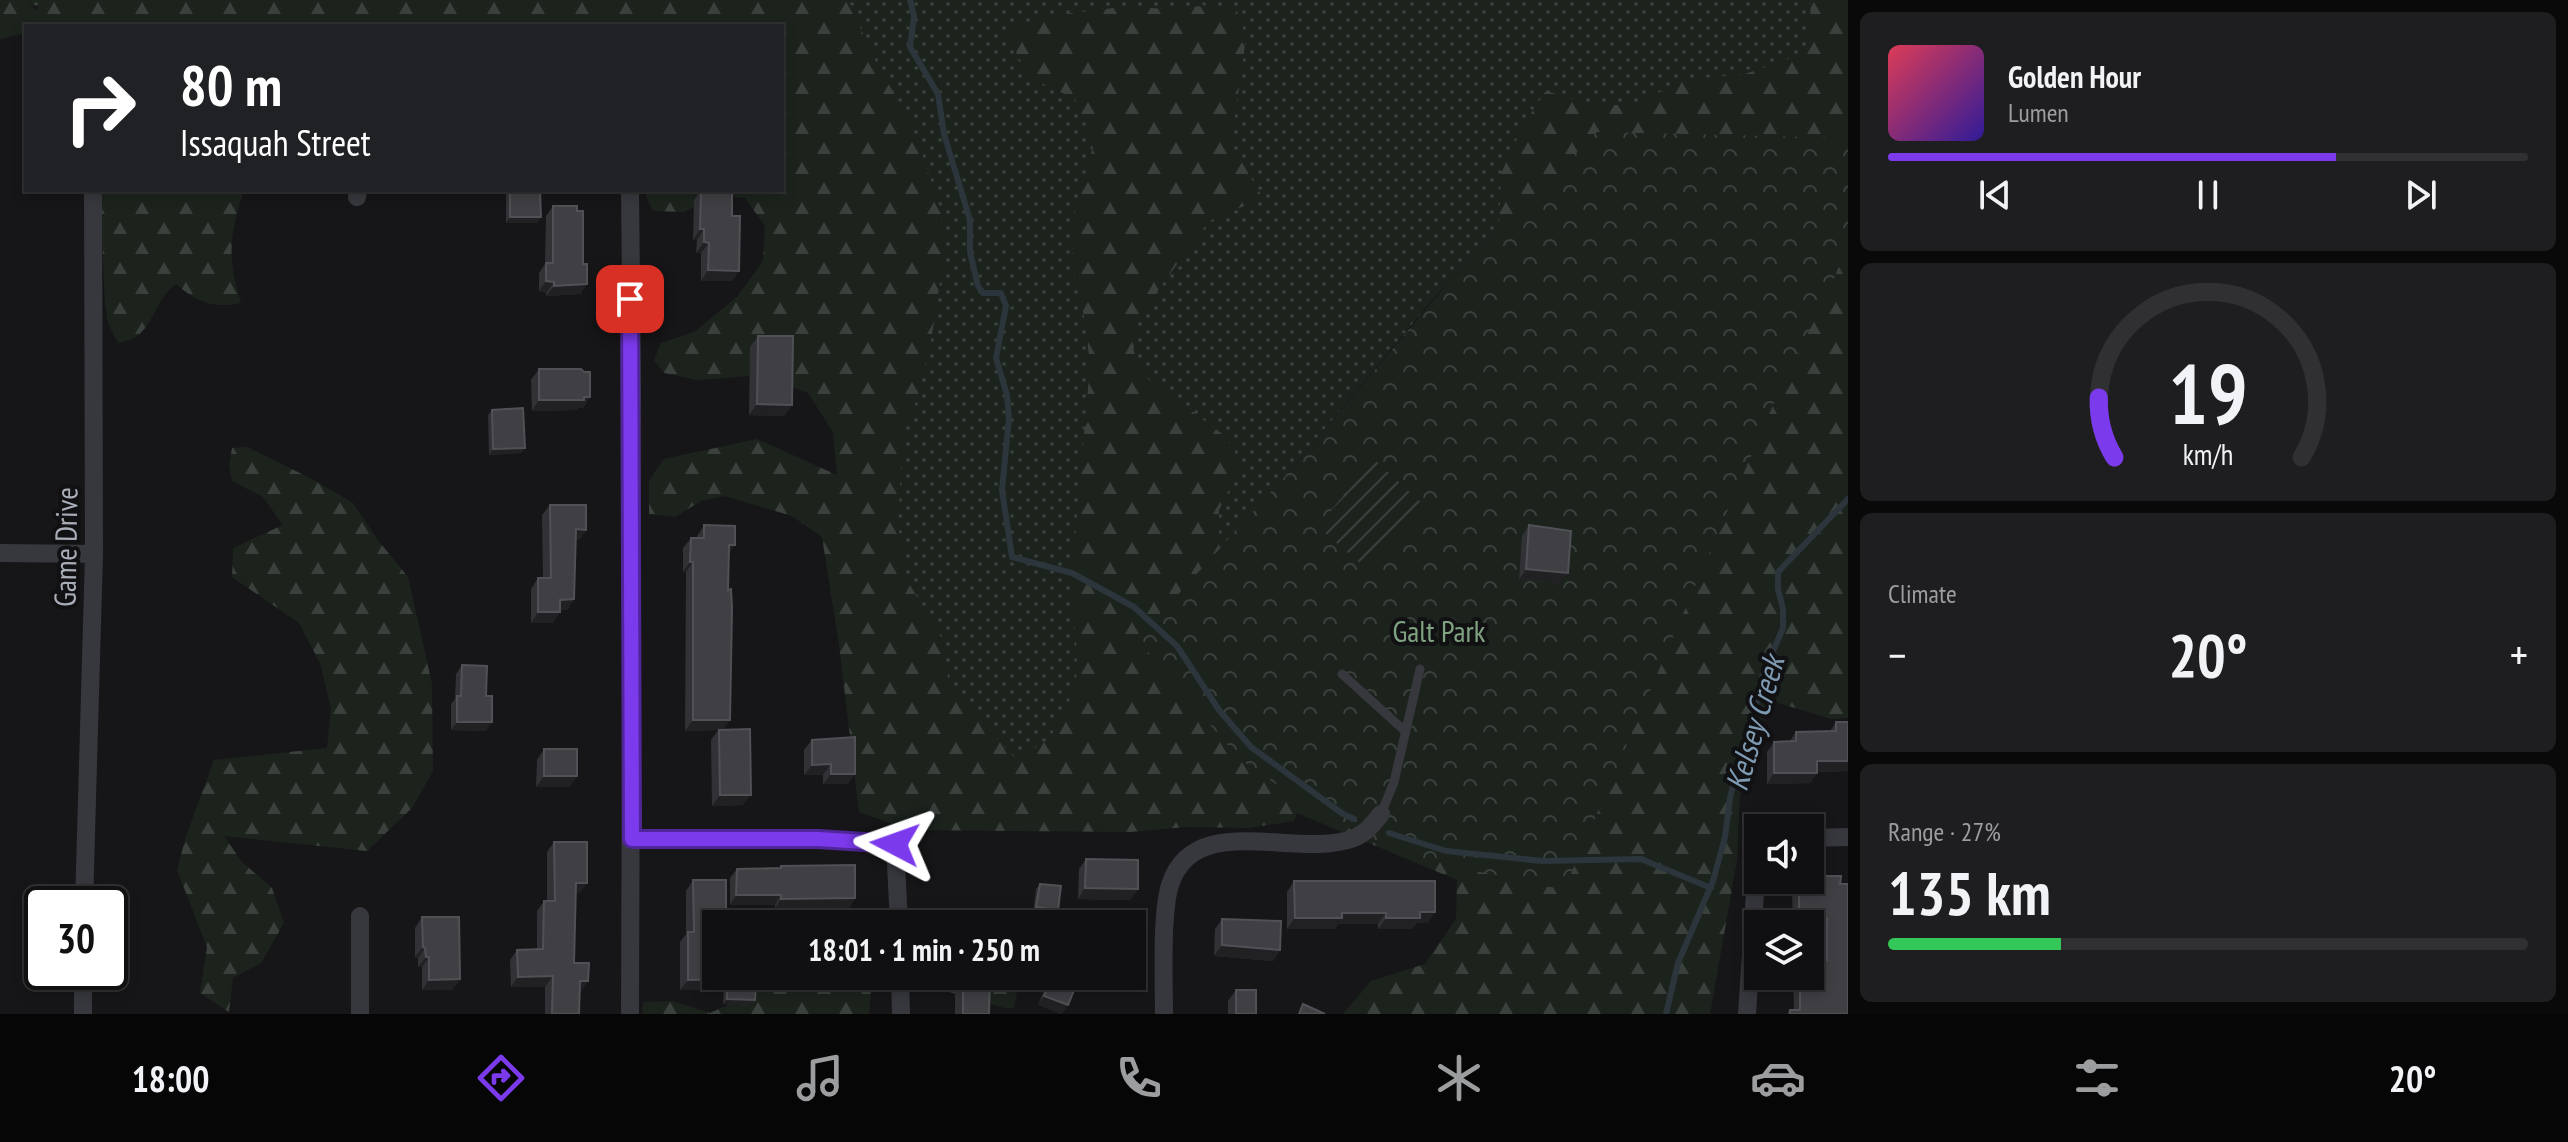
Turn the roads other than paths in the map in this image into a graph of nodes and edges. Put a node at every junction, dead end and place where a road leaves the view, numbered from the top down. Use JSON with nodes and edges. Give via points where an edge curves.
{"nodes":[{"id":1,"x":93,"y":192,"type":"edge"},
{"id":2,"x":630,"y":192,"type":"edge"},
{"id":3,"x":0,"y":553,"type":"edge"},
{"id":4,"x":94,"y":554,"type":"junction"},
{"id":5,"x":1420,"y":669,"type":"dead end"},
{"id":6,"x":1342,"y":674,"type":"dead end"},
{"id":7,"x":1406,"y":732,"type":"junction"},
{"id":8,"x":1381,"y":814,"type":"joint"},
{"id":9,"x":1848,"y":837,"type":"edge"},
{"id":10,"x":1824,"y":838,"type":"edge"},
{"id":11,"x":632,"y":839,"type":"junction"},
{"id":12,"x":85,"y":886,"type":"edge"},
{"id":13,"x":1755,"y":894,"type":"edge"},
{"id":14,"x":898,"y":910,"type":"edge"},
{"id":15,"x":360,"y":916,"type":"dead end"},
{"id":16,"x":83,"y":990,"type":"edge"},
{"id":17,"x":900,"y":990,"type":"edge"},
{"id":18,"x":83,"y":1014,"type":"edge"},
{"id":19,"x":360,"y":1014,"type":"edge"},
{"id":20,"x":630,"y":1014,"type":"edge"},
{"id":21,"x":901,"y":1014,"type":"edge"},
{"id":22,"x":1164,"y":1014,"type":"edge"},
{"id":23,"x":1747,"y":1014,"type":"edge"}],
"edges":[{"from":1,"to":4,"type":"street","name":"Game Drive"},
{"from":2,"to":11,"type":"street"},
{"from":3,"to":4,"type":"street"},
{"from":4,"to":12,"type":"street","name":"Game Drive"},
{"from":5,"to":7,"type":"lane"},
{"from":6,"to":7,"type":"lane"},
{"from":7,"to":8,"type":"lane"},
{"from":8,"to":22,"type":"street","via":[[1353,839],[1228,842],[1189,854],[1178,867],[1167,901]]},
{"from":9,"to":10,"type":"street"},
{"from":11,"to":14,"type":"street","via":[[895,844]]},
{"from":11,"to":20,"type":"street"},
{"from":13,"to":23,"type":"street"},
{"from":15,"to":19,"type":"street"},
{"from":16,"to":18,"type":"street"},
{"from":17,"to":21,"type":"street"}]}
